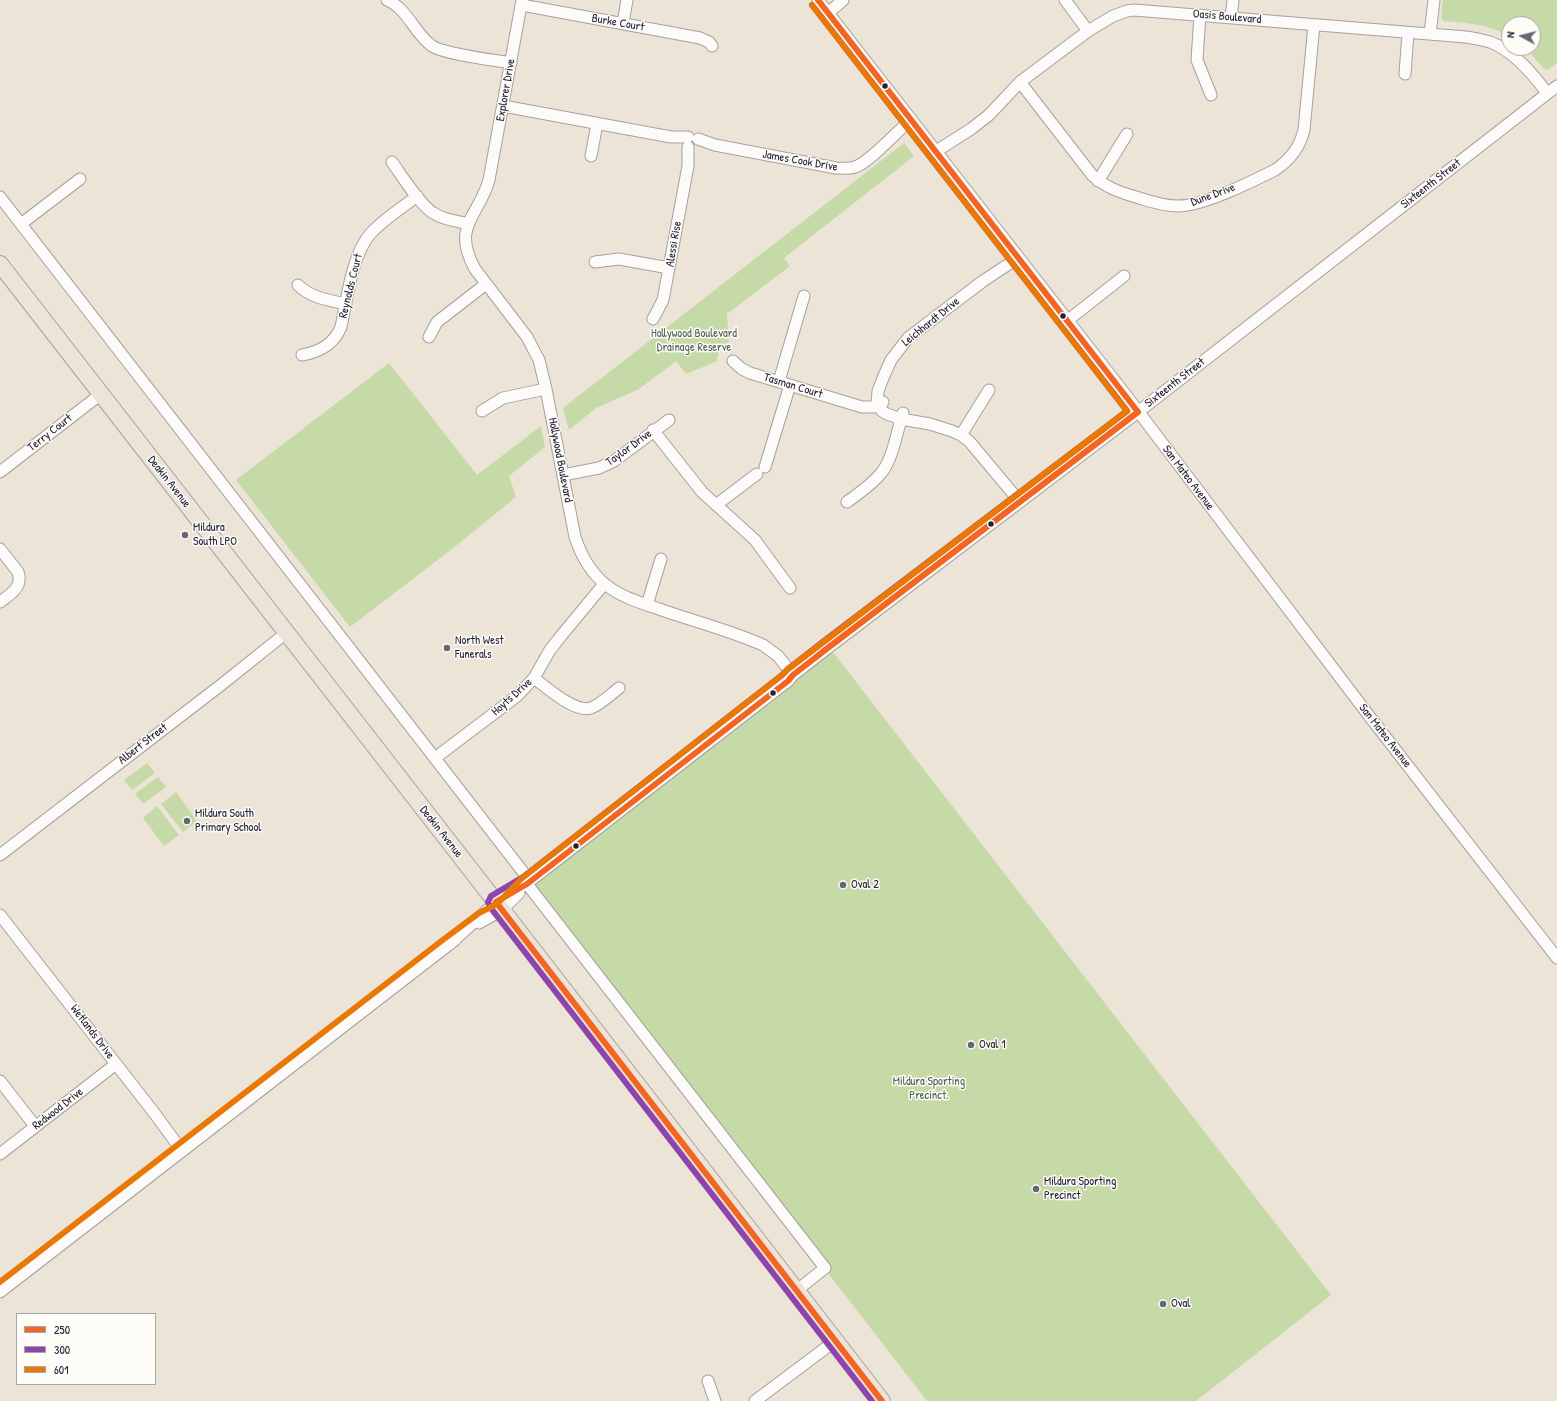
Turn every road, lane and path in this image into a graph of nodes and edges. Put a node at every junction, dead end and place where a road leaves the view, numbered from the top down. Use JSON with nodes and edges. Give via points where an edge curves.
{"nodes":[{"id":1,"x":387,"y":0,"type":"edge"},
{"id":2,"x":627,"y":0,"type":"edge"},
{"id":3,"x":818,"y":0,"type":"edge"},
{"id":4,"x":843,"y":0,"type":"edge"},
{"id":5,"x":1065,"y":0,"type":"edge"},
{"id":6,"x":1233,"y":0,"type":"edge"},
{"id":7,"x":1434,"y":0,"type":"edge"},
{"id":8,"x":522,"y":2,"type":"edge"},
{"id":9,"x":828,"y":13,"type":"junction"},
{"id":10,"x":1200,"y":15,"type":"junction"},
{"id":11,"x":1231,"y":18,"type":"junction"},
{"id":12,"x":623,"y":23,"type":"junction"},
{"id":13,"x":1314,"y":25,"type":"junction"},
{"id":14,"x":1088,"y":31,"type":"junction"},
{"id":15,"x":1408,"y":33,"type":"junction"},
{"id":16,"x":1430,"y":34,"type":"junction"},
{"id":17,"x":712,"y":46,"type":"dead end"},
{"id":18,"x":511,"y":63,"type":"junction"},
{"id":19,"x":1405,"y":74,"type":"dead end"},
{"id":20,"x":1020,"y":82,"type":"junction"},
{"id":21,"x":1557,"y":86,"type":"edge"},
{"id":22,"x":1211,"y":95,"type":"dead end"},
{"id":23,"x":1545,"y":95,"type":"junction"},
{"id":24,"x":503,"y":106,"type":"junction"},
{"id":25,"x":913,"y":123,"type":"junction"},
{"id":26,"x":597,"y":124,"type":"junction"},
{"id":27,"x":1127,"y":134,"type":"dead end"},
{"id":28,"x":692,"y":144,"type":"junction"},
{"id":29,"x":937,"y":155,"type":"junction"},
{"id":30,"x":591,"y":156,"type":"dead end"},
{"id":31,"x":392,"y":162,"type":"dead end"},
{"id":32,"x":80,"y":179,"type":"dead end"},
{"id":33,"x":489,"y":180,"type":"joint"},
{"id":34,"x":1098,"y":180,"type":"junction"},
{"id":35,"x":417,"y":196,"type":"junction"},
{"id":36,"x":0,"y":197,"type":"edge"},
{"id":37,"x":21,"y":224,"type":"junction"},
{"id":38,"x":468,"y":224,"type":"junction"},
{"id":39,"x":1016,"y":255,"type":"junction"},
{"id":40,"x":595,"y":262,"type":"dead end"},
{"id":41,"x":0,"y":264,"type":"edge"},
{"id":42,"x":669,"y":268,"type":"junction"},
{"id":43,"x":1124,"y":276,"type":"dead end"},
{"id":44,"x":486,"y":284,"type":"junction"},
{"id":45,"x":298,"y":285,"type":"dead end"},
{"id":46,"x":804,"y":296,"type":"dead end"},
{"id":47,"x":346,"y":304,"type":"junction"},
{"id":48,"x":653,"y":319,"type":"dead end"},
{"id":49,"x":1067,"y":321,"type":"junction"},
{"id":50,"x":429,"y":337,"type":"dead end"},
{"id":51,"x":302,"y":355,"type":"dead end"},
{"id":52,"x":733,"y":361,"type":"dead end"},
{"id":53,"x":779,"y":381,"type":"junction"},
{"id":54,"x":790,"y":385,"type":"junction"},
{"id":55,"x":546,"y":389,"type":"junction"},
{"id":56,"x":988,"y":390,"type":"dead end"},
{"id":57,"x":101,"y":394,"type":"junction"},
{"id":58,"x":880,"y":403,"type":"junction"},
{"id":59,"x":482,"y":411,"type":"dead end"},
{"id":60,"x":1138,"y":412,"type":"junction"},
{"id":61,"x":902,"y":416,"type":"junction"},
{"id":62,"x":669,"y":420,"type":"dead end"},
{"id":63,"x":653,"y":430,"type":"junction"},
{"id":64,"x":961,"y":435,"type":"junction"},
{"id":65,"x":0,"y":472,"type":"edge"},
{"id":66,"x":563,"y":475,"type":"junction"},
{"id":67,"x":847,"y":502,"type":"dead end"},
{"id":68,"x":1017,"y":504,"type":"junction"},
{"id":69,"x":716,"y":505,"type":"junction"},
{"id":70,"x":0,"y":549,"type":"edge"},
{"id":71,"x":661,"y":559,"type":"dead end"},
{"id":72,"x":604,"y":584,"type":"junction"},
{"id":73,"x":790,"y":588,"type":"dead end"},
{"id":74,"x":0,"y":602,"type":"edge"},
{"id":75,"x":647,"y":605,"type":"junction"},
{"id":76,"x":286,"y":633,"type":"junction"},
{"id":77,"x":534,"y":678,"type":"junction"},
{"id":78,"x":791,"y":678,"type":"junction"},
{"id":79,"x":619,"y":688,"type":"dead end"},
{"id":80,"x":435,"y":758,"type":"junction"},
{"id":81,"x":0,"y":855,"type":"edge"},
{"id":82,"x":528,"y":882,"type":"junction"},
{"id":83,"x":499,"y":906,"type":"junction"},
{"id":84,"x":0,"y":915,"type":"edge"},
{"id":85,"x":1557,"y":958,"type":"edge"},
{"id":86,"x":116,"y":1064,"type":"junction"},
{"id":87,"x":0,"y":1081,"type":"edge"},
{"id":88,"x":36,"y":1126,"type":"junction"},
{"id":89,"x":182,"y":1151,"type":"junction"},
{"id":90,"x":0,"y":1154,"type":"edge"},
{"id":91,"x":796,"y":1291,"type":"junction"},
{"id":92,"x":0,"y":1292,"type":"edge"},
{"id":93,"x":835,"y":1341,"type":"junction"},
{"id":94,"x":708,"y":1381,"type":"dead end"},
{"id":95,"x":715,"y":1401,"type":"edge"},
{"id":96,"x":755,"y":1401,"type":"edge"},
{"id":97,"x":882,"y":1401,"type":"edge"}],
"edges":[{"from":1,"to":18,"type":"street","via":[[403,11],[426,40],[437,48]]},
{"from":2,"to":12,"type":"street"},
{"from":3,"to":9,"type":"street","name":"San Mateo Avenue"},
{"from":4,"to":9,"type":"street"},
{"from":5,"to":14,"type":"street"},
{"from":6,"to":11,"type":"street"},
{"from":7,"to":16,"type":"street"},
{"from":8,"to":12,"type":"street","name":"Burke Court"},
{"from":8,"to":18,"type":"street","name":"Explorer Drive"},
{"from":9,"to":25,"type":"street","name":"San Mateo Avenue"},
{"from":10,"to":11,"type":"street","name":"Oasis Boulevard"},
{"from":10,"to":14,"type":"street","name":"Oasis Boulevard","via":[[1127,11]]},
{"from":10,"to":22,"type":"street","via":[[1197,60]]},
{"from":11,"to":13,"type":"street","name":"Oasis Boulevard"},
{"from":12,"to":17,"type":"street","name":"Burke Court","via":[[700,38]]},
{"from":13,"to":15,"type":"street","name":"Oasis Boulevard"},
{"from":13,"to":34,"type":"street","name":"Dune Drive","via":[[1304,130],[1295,152],[1282,165],[1206,200],[1186,206],[1158,203],[1112,189]]},
{"from":14,"to":20,"type":"street","name":"Oasis Boulevard"},
{"from":15,"to":16,"type":"street","name":"Oasis Boulevard"},
{"from":15,"to":19,"type":"street"},
{"from":16,"to":23,"type":"street","name":"Oasis Boulevard","via":[[1490,42],[1518,60],[1537,80]]},
{"from":18,"to":24,"type":"street","name":"Explorer Drive"},
{"from":20,"to":29,"type":"street","name":"Oasis Boulevard","via":[[994,110]]},
{"from":20,"to":34,"type":"street","name":"Dune Drive"},
{"from":21,"to":23,"type":"street","name":"Sixteenth Street"},
{"from":23,"to":60,"type":"street","name":"Sixteenth Street"},
{"from":24,"to":26,"type":"street","name":"James Cook Drive"},
{"from":24,"to":33,"type":"street","name":"Explorer Drive"},
{"from":25,"to":28,"type":"street","name":"James Cook Drive","via":[[855,167],[843,168],[715,145]]},
{"from":25,"to":29,"type":"street","name":"San Mateo Avenue"},
{"from":26,"to":28,"type":"street","name":"James Cook Drive","via":[[671,137]]},
{"from":26,"to":30,"type":"street"},
{"from":27,"to":34,"type":"street"},
{"from":28,"to":42,"type":"street","name":"Alessi Rise"},
{"from":29,"to":39,"type":"street","name":"San Mateo Avenue"},
{"from":31,"to":35,"type":"street"},
{"from":32,"to":37,"type":"street"},
{"from":33,"to":38,"type":"street","name":"Hollywood Boulevard"},
{"from":35,"to":38,"type":"street","via":[[436,215]]},
{"from":35,"to":47,"type":"street","name":"Reynolds Court","via":[[376,228],[364,242],[357,256]]},
{"from":36,"to":37,"type":"street"},
{"from":37,"to":80,"type":"street"},
{"from":38,"to":44,"type":"street","name":"Hollywood Boulevard","via":[[467,250],[472,264]]},
{"from":39,"to":49,"type":"street","name":"San Mateo Avenue"},
{"from":39,"to":58,"type":"street","name":"Leichhardt Drive","via":[[908,338],[896,352],[887,369],[878,391]]},
{"from":40,"to":42,"type":"street","via":[[619,259]]},
{"from":41,"to":57,"type":"highway","name":"Deakin Avenue"},
{"from":42,"to":48,"type":"street","name":"Alessi Rise","via":[[663,300]]},
{"from":43,"to":49,"type":"street"},
{"from":44,"to":50,"type":"street","via":[[437,322]]},
{"from":44,"to":55,"type":"street","name":"Hollywood Boulevard","via":[[534,348]]},
{"from":45,"to":47,"type":"street","via":[[312,295]]},
{"from":46,"to":53,"type":"street"},
{"from":47,"to":51,"type":"street","name":"Reynolds Court","via":[[341,327],[333,340],[320,350]]},
{"from":49,"to":60,"type":"street","name":"San Mateo Avenue"},
{"from":52,"to":53,"type":"street","name":"Tasman Court","via":[[750,373]]},
{"from":53,"to":54,"type":"street","name":"Tasman Court"},
{"from":54,"to":58,"type":"street","name":"Tasman Court","via":[[866,408]]},
{"from":54,"to":69,"type":"street","via":[[761,471]]},
{"from":55,"to":59,"type":"street","via":[[503,398]]},
{"from":55,"to":66,"type":"street","name":"Hollywood Boulevard"},
{"from":56,"to":64,"type":"street"},
{"from":57,"to":65,"type":"street","name":"Terry Court"},
{"from":57,"to":76,"type":"highway","name":"Deakin Avenue"},
{"from":58,"to":61,"type":"street","name":"Tasman Court"},
{"from":60,"to":68,"type":"street","name":"Sixteenth Street"},
{"from":60,"to":85,"type":"street","name":"San Mateo Avenue"},
{"from":61,"to":64,"type":"street","name":"Tasman Court"},
{"from":61,"to":67,"type":"street","via":[[883,471]]},
{"from":62,"to":63,"type":"street","name":"Taylor Drive"},
{"from":63,"to":66,"type":"street","name":"Taylor Drive","via":[[606,465]]},
{"from":63,"to":69,"type":"street","via":[[697,487]]},
{"from":64,"to":68,"type":"street","name":"Tasman Court","via":[[993,471]]},
{"from":66,"to":72,"type":"street","name":"Hollywood Boulevard","via":[[579,548]]},
{"from":68,"to":78,"type":"street","name":"Sixteenth Street"},
{"from":69,"to":73,"type":"street","via":[[755,540]]},
{"from":70,"to":74,"type":"street","via":[[20,576],[15,591]]},
{"from":71,"to":75,"type":"street"},
{"from":72,"to":75,"type":"street","name":"Hollywood Boulevard"},
{"from":72,"to":77,"type":"street","name":"Hoyts Drive","via":[[550,650]]},
{"from":75,"to":78,"type":"street","name":"Hollywood Boulevard","via":[[757,642],[778,656]]},
{"from":76,"to":81,"type":"street","name":"Albert Street"},
{"from":76,"to":83,"type":"highway","name":"Deakin Avenue"},
{"from":77,"to":79,"type":"street","via":[[572,705],[583,709],[596,706]]},
{"from":77,"to":80,"type":"street","name":"Hoyts Drive","via":[[517,696]]},
{"from":78,"to":82,"type":"street","name":"Sixteenth Street"},
{"from":80,"to":82,"type":"street"},
{"from":82,"to":83,"type":"street","name":"Sixteenth Street"},
{"from":82,"to":91,"type":"street","via":[[825,1268]]},
{"from":83,"to":89,"type":"street","name":"Sixteenth Street"},
{"from":83,"to":91,"type":"highway","name":"Deakin Avenue"},
{"from":84,"to":86,"type":"street","name":"Wetlands Drive"},
{"from":86,"to":88,"type":"street","name":"Redwood Drive"},
{"from":86,"to":89,"type":"street","name":"Wetlands Drive"},
{"from":87,"to":88,"type":"street"},
{"from":88,"to":90,"type":"street","name":"Redwood Drive"},
{"from":89,"to":92,"type":"street","name":"Sixteenth Street"},
{"from":91,"to":93,"type":"highway","name":"Deakin Avenue"},
{"from":93,"to":96,"type":"street"},
{"from":93,"to":97,"type":"highway","name":"Deakin Avenue"},
{"from":94,"to":95,"type":"street"}]}
